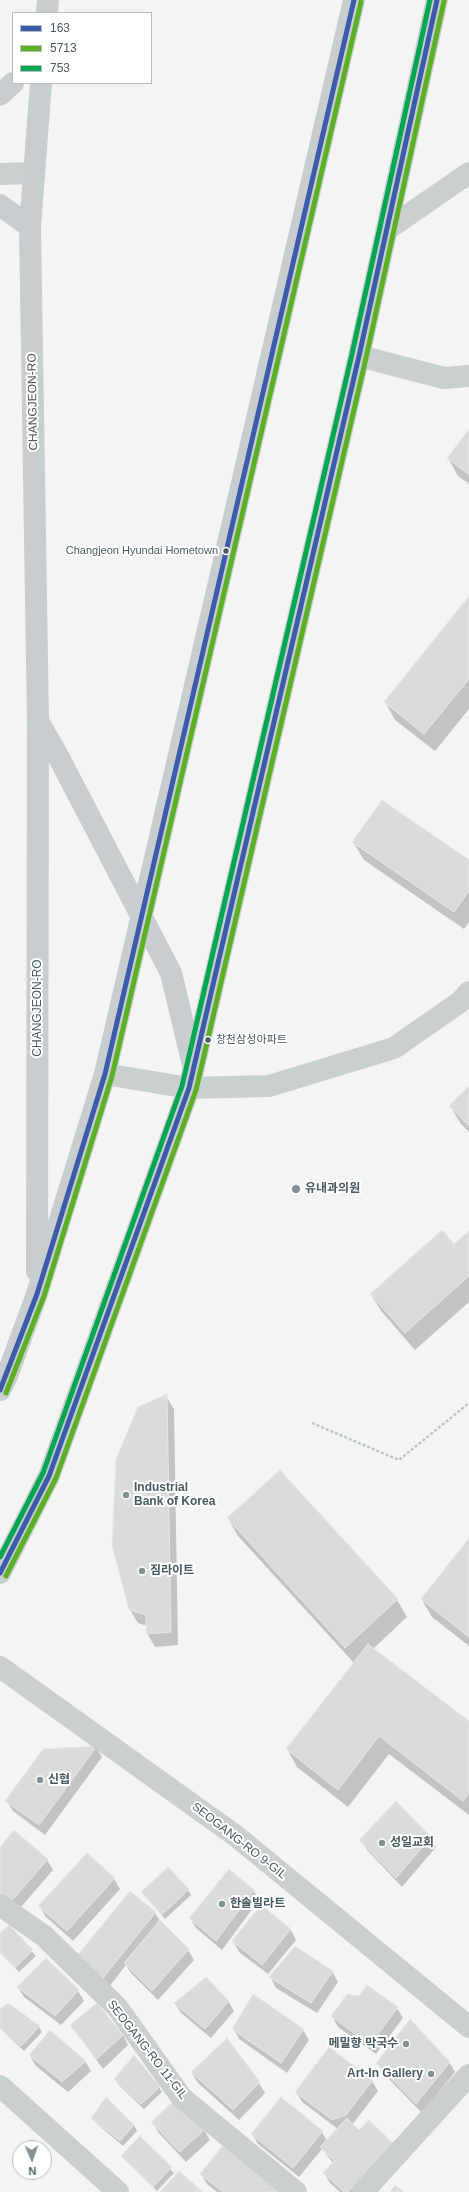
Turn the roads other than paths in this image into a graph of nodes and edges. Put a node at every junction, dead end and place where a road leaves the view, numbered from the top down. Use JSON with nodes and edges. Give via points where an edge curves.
{"nodes":[{"id":1,"x":48,"y":0,"type":"edge"},
{"id":2,"x":354,"y":0,"type":"edge"},
{"id":3,"x":437,"y":0,"type":"edge"},
{"id":4,"x":47,"y":12,"type":"edge"},
{"id":5,"x":12,"y":84,"type":"edge"},
{"id":6,"x":41,"y":84,"type":"edge"},
{"id":7,"x":0,"y":95,"type":"edge"},
{"id":8,"x":33,"y":173,"type":"junction"},
{"id":9,"x":0,"y":174,"type":"edge"},
{"id":10,"x":469,"y":174,"type":"edge"},
{"id":11,"x":0,"y":205,"type":"edge"},
{"id":12,"x":30,"y":227,"type":"junction"},
{"id":13,"x":388,"y":229,"type":"junction"},
{"id":14,"x":359,"y":356,"type":"junction"},
{"id":15,"x":469,"y":376,"type":"edge"},
{"id":16,"x":38,"y":722,"type":"junction"},
{"id":17,"x":141,"y":917,"type":"junction"},
{"id":18,"x":469,"y":992,"type":"edge"},
{"id":19,"x":193,"y":1065,"type":"junction"},
{"id":20,"x":105,"y":1074,"type":"junction"},
{"id":21,"x":189,"y":1088,"type":"junction"},
{"id":22,"x":37,"y":1294,"type":"junction"},
{"id":23,"x":0,"y":1390,"type":"edge"},
{"id":24,"x":0,"y":1573,"type":"edge"},
{"id":25,"x":0,"y":1667,"type":"edge"},
{"id":26,"x":0,"y":1905,"type":"edge"},
{"id":27,"x":469,"y":2027,"type":"edge"},
{"id":28,"x":469,"y":2075,"type":"edge"},
{"id":29,"x":0,"y":2086,"type":"edge"},
{"id":30,"x":118,"y":2192,"type":"edge"},
{"id":31,"x":296,"y":2192,"type":"edge"},
{"id":32,"x":363,"y":2192,"type":"edge"}],
"edges":[{"from":1,"to":4,"type":"main road"},
{"from":2,"to":17,"type":"main road"},
{"from":3,"to":13,"type":"main road"},
{"from":5,"to":7,"type":"main road"},
{"from":6,"to":8,"type":"main road","name":"CHANGJEON-RO"},
{"from":8,"to":9,"type":"street"},
{"from":8,"to":12,"type":"main road","name":"CHANGJEON-RO"},
{"from":10,"to":13,"type":"street"},
{"from":11,"to":12,"type":"main road"},
{"from":12,"to":16,"type":"main road","name":"CHANGJEON-RO"},
{"from":13,"to":14,"type":"main road"},
{"from":14,"to":15,"type":"street","via":[[444,378]]},
{"from":14,"to":19,"type":"main road"},
{"from":16,"to":17,"type":"main road","name":"CHANGJEON-RO"},
{"from":16,"to":22,"type":"main road","name":"CHANGJEON-RO"},
{"from":17,"to":19,"type":"main road","name":"CHANGJEON-RO","via":[[172,973]]},
{"from":17,"to":20,"type":"main road"},
{"from":18,"to":21,"type":"street","via":[[460,1002],[394,1048],[269,1086]]},
{"from":19,"to":21,"type":"main road"},
{"from":20,"to":21,"type":"street"},
{"from":20,"to":22,"type":"main road"},
{"from":21,"to":24,"type":"main road","via":[[49,1476]]},
{"from":22,"to":23,"type":"main road"},
{"from":25,"to":27,"type":"street","name":"SEOGANG-RO 9-GIL","via":[[236,1836]]},
{"from":26,"to":31,"type":"street","name":"SEOGANG-RO 11-GIL","via":[[44,1936],[117,2007],[182,2098]]},
{"from":28,"to":32,"type":"street"},
{"from":29,"to":30,"type":"street"}]}
